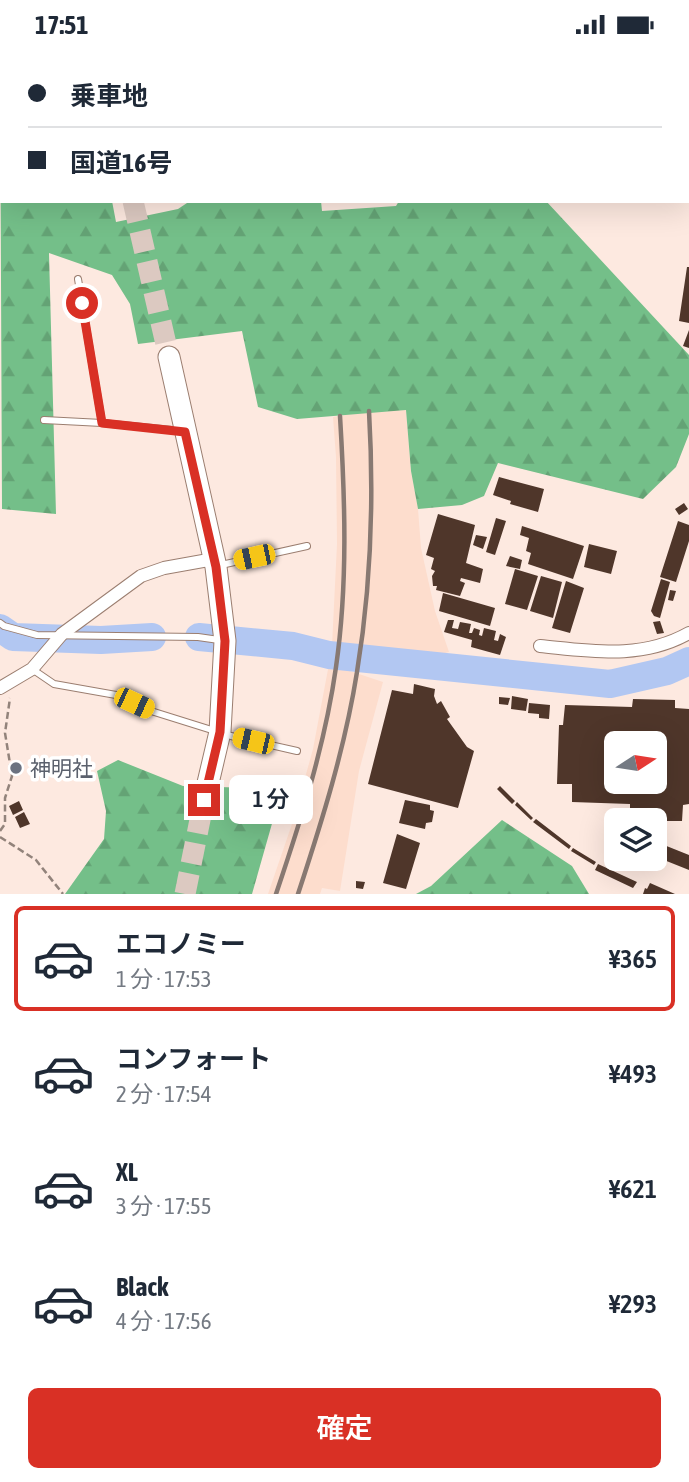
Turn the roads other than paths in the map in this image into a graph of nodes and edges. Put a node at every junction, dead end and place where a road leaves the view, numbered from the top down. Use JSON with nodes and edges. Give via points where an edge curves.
{"nodes":[{"id":1,"x":78,"y":279,"type":"dead end"},
{"id":2,"x":169,"y":357,"type":"tunnel mouth"},
{"id":3,"x":44,"y":420,"type":"dead end"},
{"id":4,"x":102,"y":423,"type":"junction"},
{"id":5,"x":185,"y":432,"type":"junction"},
{"id":6,"x":307,"y":546,"type":"dead end"},
{"id":7,"x":215,"y":563,"type":"junction"},
{"id":8,"x":0,"y":623,"type":"edge"},
{"id":9,"x":62,"y":633,"type":"junction"},
{"id":10,"x":689,"y":633,"type":"edge"},
{"id":11,"x":225,"y":641,"type":"junction"},
{"id":12,"x":540,"y":646,"type":"dead end"},
{"id":13,"x":32,"y":669,"type":"junction"},
{"id":14,"x":6,"y":685,"type":"edge"},
{"id":15,"x":220,"y":732,"type":"junction"},
{"id":16,"x":297,"y":751,"type":"dead end"},
{"id":17,"x":204,"y":800,"type":"tunnel mouth"}],
"edges":[{"from":1,"to":4,"type":"lane"},
{"from":2,"to":5,"type":"highway"},
{"from":3,"to":4,"type":"lane"},
{"from":4,"to":5,"type":"lane"},
{"from":5,"to":7,"type":"highway"},
{"from":6,"to":7,"type":"lane"},
{"from":7,"to":9,"type":"street","via":[[164,568],[141,576]]},
{"from":7,"to":11,"type":"highway"},
{"from":8,"to":9,"type":"lane","via":[[37,635]]},
{"from":9,"to":11,"type":"lane"},
{"from":9,"to":13,"type":"street"},
{"from":10,"to":12,"type":"street","via":[[635,652]]},
{"from":11,"to":15,"type":"highway"},
{"from":13,"to":14,"type":"street"},
{"from":13,"to":15,"type":"lane","via":[[54,684],[116,695],[150,711]]},
{"from":15,"to":16,"type":"lane"},
{"from":15,"to":17,"type":"highway"}]}
